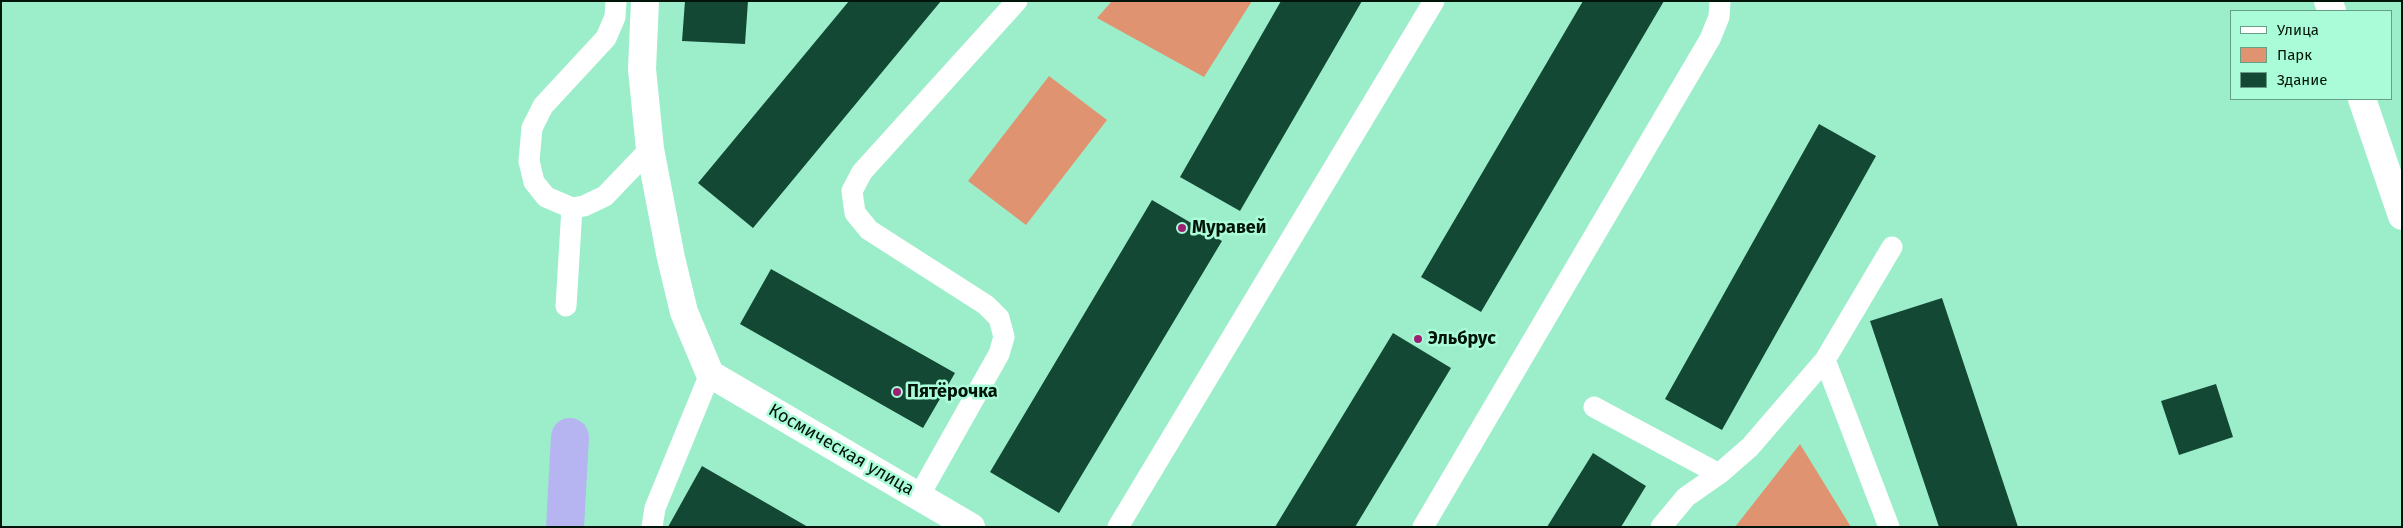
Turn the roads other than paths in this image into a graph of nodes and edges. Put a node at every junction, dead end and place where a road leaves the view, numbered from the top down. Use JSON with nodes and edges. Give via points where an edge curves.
{"nodes":[{"id":1,"x":616,"y":1,"type":"edge"},
{"id":2,"x":645,"y":1,"type":"edge"},
{"id":3,"x":1017,"y":1,"type":"edge"},
{"id":4,"x":1434,"y":1,"type":"edge"},
{"id":5,"x":1720,"y":1,"type":"edge"},
{"id":6,"x":2362,"y":100,"type":"edge"},
{"id":7,"x":650,"y":149,"type":"junction"},
{"id":8,"x":572,"y":208,"type":"junction"},
{"id":9,"x":2402,"y":216,"type":"edge"},
{"id":10,"x":1892,"y":247,"type":"dead end"},
{"id":11,"x":566,"y":306,"type":"dead end"},
{"id":12,"x":1825,"y":360,"type":"junction"},
{"id":13,"x":710,"y":374,"type":"junction"},
{"id":14,"x":1594,"y":407,"type":"dead end"},
{"id":15,"x":1719,"y":474,"type":"junction"},
{"id":16,"x":919,"y":496,"type":"junction"},
{"id":17,"x":652,"y":527,"type":"edge"},
{"id":18,"x":971,"y":527,"type":"edge"},
{"id":19,"x":1118,"y":527,"type":"edge"},
{"id":20,"x":1423,"y":527,"type":"edge"},
{"id":21,"x":1661,"y":527,"type":"edge"},
{"id":22,"x":1889,"y":527,"type":"edge"}],
"edges":[{"from":1,"to":8,"type":"lane","via":[[615,17],[606,38],[543,106],[532,128],[529,161],[534,182],[546,197]]},
{"from":2,"to":7,"type":"street","via":[[642,70]]},
{"from":3,"to":16,"type":"lane","via":[[862,172],[852,191],[855,213],[870,230],[986,305],[999,318],[1004,337],[999,354]]},
{"from":4,"to":19,"type":"lane"},
{"from":5,"to":20,"type":"lane","via":[[1719,17],[1710,39]]},
{"from":6,"to":9,"type":"street"},
{"from":7,"to":8,"type":"lane","via":[[605,196]]},
{"from":7,"to":13,"type":"street","via":[[670,258],[684,312]]},
{"from":8,"to":11,"type":"lane"},
{"from":10,"to":12,"type":"lane"},
{"from":12,"to":15,"type":"lane","via":[[1750,448]]},
{"from":12,"to":22,"type":"lane"},
{"from":13,"to":16,"type":"street","name":"Космическая улица"},
{"from":13,"to":17,"type":"lane","via":[[655,508]]},
{"from":14,"to":15,"type":"lane"},
{"from":15,"to":21,"type":"lane","via":[[1686,497]]},
{"from":16,"to":18,"type":"street","name":"Космическая улица"}]}
